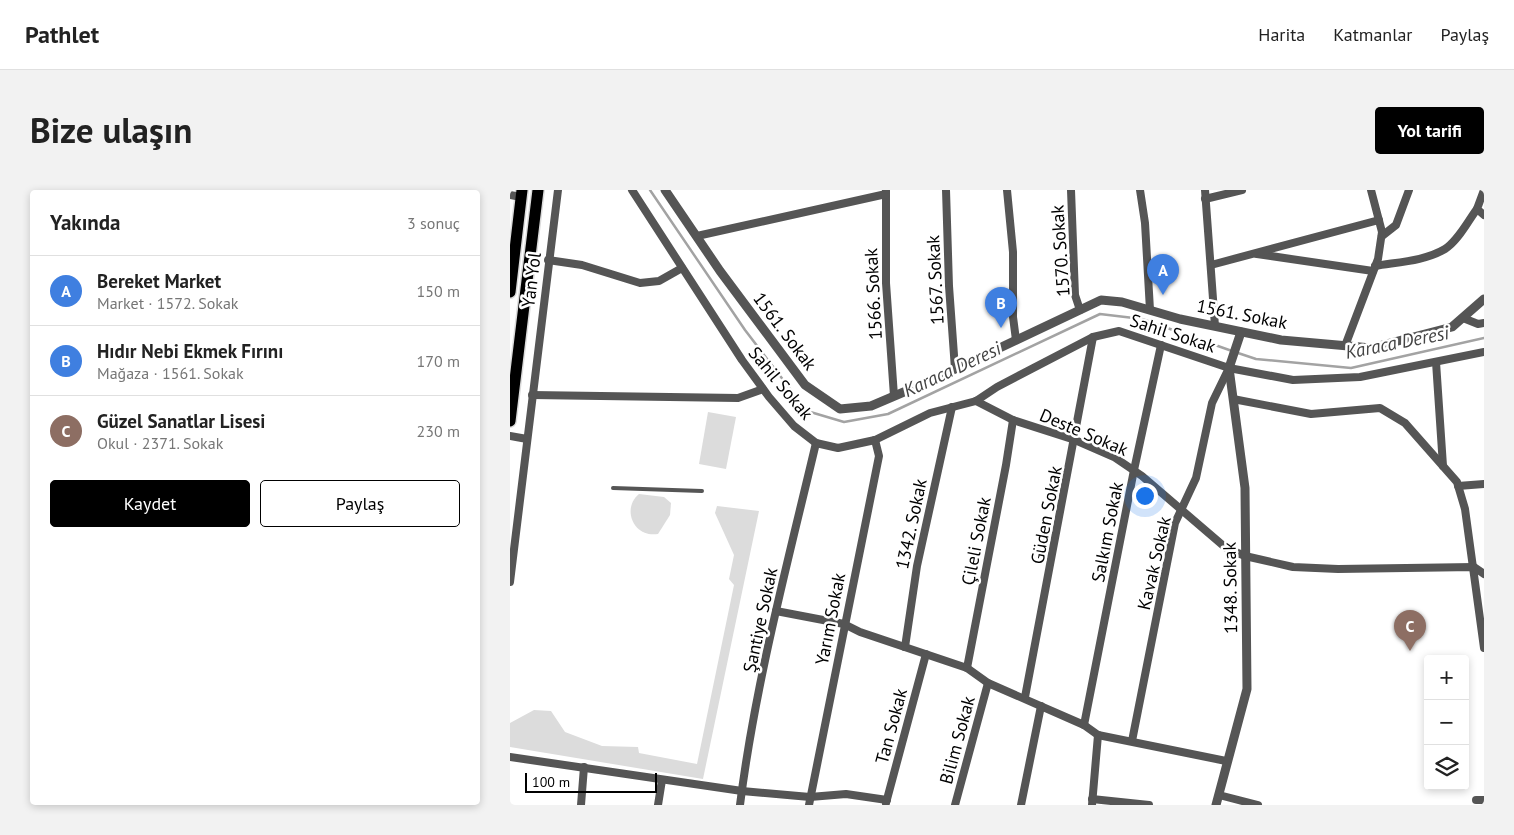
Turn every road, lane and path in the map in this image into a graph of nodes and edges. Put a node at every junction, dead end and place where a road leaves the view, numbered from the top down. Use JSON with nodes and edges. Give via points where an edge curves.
{"nodes":[{"id":1,"x":538,"y":190,"type":"edge"},
{"id":2,"x":558,"y":190,"type":"edge"},
{"id":3,"x":632,"y":190,"type":"edge"},
{"id":4,"x":665,"y":190,"type":"edge"},
{"id":5,"x":946,"y":190,"type":"edge"},
{"id":6,"x":1007,"y":190,"type":"edge"},
{"id":7,"x":1071,"y":190,"type":"edge"},
{"id":8,"x":1140,"y":190,"type":"edge"},
{"id":9,"x":1205,"y":190,"type":"edge"},
{"id":10,"x":1242,"y":190,"type":"edge"},
{"id":11,"x":1371,"y":190,"type":"edge"},
{"id":12,"x":1410,"y":190,"type":"edge"},
{"id":13,"x":1484,"y":190,"type":"edge"},
{"id":14,"x":886,"y":192,"type":"edge"},
{"id":15,"x":518,"y":194,"type":"edge"},
{"id":16,"x":1205,"y":199,"type":"junction"},
{"id":17,"x":1477,"y":209,"type":"junction"},
{"id":18,"x":1484,"y":214,"type":"edge"},
{"id":19,"x":1379,"y":220,"type":"junction"},
{"id":20,"x":697,"y":236,"type":"junction"},
{"id":21,"x":1382,"y":236,"type":"junction"},
{"id":22,"x":1252,"y":254,"type":"junction"},
{"id":23,"x":548,"y":260,"type":"junction"},
{"id":24,"x":1210,"y":265,"type":"junction"},
{"id":25,"x":682,"y":268,"type":"junction"},
{"id":26,"x":1374,"y":269,"type":"junction"},
{"id":27,"x":510,"y":292,"type":"edge"},
{"id":28,"x":1484,"y":300,"type":"edge"},
{"id":29,"x":1080,"y":310,"type":"junction"},
{"id":30,"x":1150,"y":310,"type":"junction"},
{"id":31,"x":1463,"y":318,"type":"junction"},
{"id":32,"x":1484,"y":323,"type":"edge"},
{"id":33,"x":1216,"y":326,"type":"junction"},
{"id":34,"x":1241,"y":332,"type":"junction"},
{"id":35,"x":1093,"y":337,"type":"junction"},
{"id":36,"x":1016,"y":340,"type":"junction"},
{"id":37,"x":1161,"y":344,"type":"junction"},
{"id":38,"x":1345,"y":346,"type":"junction"},
{"id":39,"x":1484,"y":352,"type":"edge"},
{"id":40,"x":1436,"y":362,"type":"junction"},
{"id":41,"x":1229,"y":368,"type":"junction"},
{"id":42,"x":956,"y":369,"type":"junction"},
{"id":43,"x":763,"y":389,"type":"junction"},
{"id":44,"x":532,"y":395,"type":"junction"},
{"id":45,"x":894,"y":396,"type":"junction"},
{"id":46,"x":1233,"y":399,"type":"junction"},
{"id":47,"x":976,"y":401,"type":"junction"},
{"id":48,"x":952,"y":407,"type":"junction"},
{"id":49,"x":1012,"y":420,"type":"junction"},
{"id":50,"x":510,"y":421,"type":"edge"},
{"id":51,"x":510,"y":436,"type":"edge"},
{"id":52,"x":527,"y":439,"type":"junction"},
{"id":53,"x":875,"y":440,"type":"junction"},
{"id":54,"x":1075,"y":440,"type":"junction"},
{"id":55,"x":816,"y":443,"type":"junction"},
{"id":56,"x":1443,"y":466,"type":"junction"},
{"id":57,"x":1134,"y":470,"type":"junction"},
{"id":58,"x":1484,"y":484,"type":"edge"},
{"id":59,"x":1458,"y":486,"type":"junction"},
{"id":60,"x":613,"y":488,"type":"dead end"},
{"id":61,"x":702,"y":491,"type":"dead end"},
{"id":62,"x":1182,"y":509,"type":"junction"},
{"id":63,"x":1245,"y":556,"type":"junction"},
{"id":64,"x":1474,"y":567,"type":"junction"},
{"id":65,"x":1484,"y":574,"type":"edge"},
{"id":66,"x":510,"y":582,"type":"edge"},
{"id":67,"x":776,"y":611,"type":"junction"},
{"id":68,"x":844,"y":624,"type":"junction"},
{"id":69,"x":905,"y":647,"type":"junction"},
{"id":70,"x":1484,"y":648,"type":"edge"},
{"id":71,"x":926,"y":654,"type":"junction"},
{"id":72,"x":967,"y":668,"type":"junction"},
{"id":73,"x":988,"y":682,"type":"junction"},
{"id":74,"x":1025,"y":697,"type":"junction"},
{"id":75,"x":1040,"y":706,"type":"junction"},
{"id":76,"x":1084,"y":725,"type":"junction"},
{"id":77,"x":1098,"y":735,"type":"junction"},
{"id":78,"x":1132,"y":741,"type":"junction"},
{"id":79,"x":510,"y":757,"type":"edge"},
{"id":80,"x":1226,"y":761,"type":"junction"},
{"id":81,"x":584,"y":767,"type":"junction"},
{"id":82,"x":662,"y":780,"type":"junction"},
{"id":83,"x":742,"y":791,"type":"junction"},
{"id":84,"x":1219,"y":795,"type":"junction"},
{"id":85,"x":809,"y":801,"type":"edge"},
{"id":86,"x":886,"y":802,"type":"edge"},
{"id":87,"x":1092,"y":802,"type":"edge"},
{"id":88,"x":581,"y":805,"type":"edge"},
{"id":89,"x":658,"y":805,"type":"edge"},
{"id":90,"x":740,"y":805,"type":"edge"},
{"id":91,"x":955,"y":805,"type":"edge"},
{"id":92,"x":1022,"y":805,"type":"edge"},
{"id":93,"x":1149,"y":805,"type":"edge"},
{"id":94,"x":1216,"y":805,"type":"edge"},
{"id":95,"x":1258,"y":805,"type":"edge"}],
"edges":[{"from":1,"to":50,"type":"main road"},
{"from":2,"to":23,"type":"street","name":"Yan Yol"},
{"from":3,"to":25,"type":"street","name":"Sahil Sokak"},
{"from":4,"to":20,"type":"street","name":"1561. Sokak"},
{"from":5,"to":42,"type":"street","name":"1567. Sokak"},
{"from":6,"to":36,"type":"street"},
{"from":7,"to":29,"type":"street","name":"1570. Sokak","via":[[1075,294]]},
{"from":8,"to":30,"type":"street"},
{"from":9,"to":16,"type":"street"},
{"from":10,"to":16,"type":"street"},
{"from":11,"to":19,"type":"street"},
{"from":12,"to":21,"type":"street","via":[[1396,225]]},
{"from":13,"to":17,"type":"street"},
{"from":14,"to":20,"type":"street"},
{"from":14,"to":45,"type":"street","name":"1566. Sokak","via":[[886,283]]},
{"from":15,"to":27,"type":"main road"},
{"from":16,"to":24,"type":"street"},
{"from":17,"to":18,"type":"street"},
{"from":17,"to":26,"type":"street","via":[[1445,249]]},
{"from":19,"to":21,"type":"street"},
{"from":19,"to":22,"type":"street"},
{"from":20,"to":45,"type":"street","name":"1561. Sokak","via":[[805,385],[840,409],[871,406]]},
{"from":21,"to":26,"type":"street"},
{"from":22,"to":24,"type":"street"},
{"from":22,"to":26,"type":"street"},
{"from":23,"to":25,"type":"street","via":[[582,265],[640,283],[659,281]]},
{"from":23,"to":44,"type":"street","name":"Yan Yol"},
{"from":24,"to":33,"type":"street"},
{"from":25,"to":43,"type":"street","name":"Sahil Sokak"},
{"from":26,"to":38,"type":"street"},
{"from":28,"to":31,"type":"street","name":"1561. Sokak"},
{"from":29,"to":30,"type":"street","name":"1561. Sokak","via":[[1101,300]]},
{"from":29,"to":36,"type":"street","name":"1561. Sokak"},
{"from":30,"to":33,"type":"street","name":"1561. Sokak"},
{"from":31,"to":32,"type":"street"},
{"from":31,"to":38,"type":"street","name":"1561. Sokak","via":[[1452,327],[1371,348]]},
{"from":33,"to":34,"type":"street","name":"1561. Sokak"},
{"from":34,"to":38,"type":"street","name":"1561. Sokak","via":[[1281,340]]},
{"from":34,"to":41,"type":"street"},
{"from":35,"to":37,"type":"street","name":"Sahil Sokak","via":[[1118,331]]},
{"from":35,"to":47,"type":"street","name":"Sahil Sokak"},
{"from":35,"to":54,"type":"street","name":"Güden Sokak"},
{"from":36,"to":42,"type":"street","name":"1561. Sokak"},
{"from":37,"to":41,"type":"street","name":"Sahil Sokak"},
{"from":37,"to":57,"type":"street","name":"Salkım Sokak"},
{"from":39,"to":40,"type":"street","name":"Sahil Sokak"},
{"from":40,"to":41,"type":"street","name":"Sahil Sokak","via":[[1360,376],[1293,380]]},
{"from":40,"to":56,"type":"street"},
{"from":41,"to":46,"type":"street","name":"1348. Sokak"},
{"from":41,"to":62,"type":"street","name":"Kavak Sokak","via":[[1212,403],[1196,478]]},
{"from":42,"to":45,"type":"street","name":"1561. Sokak"},
{"from":43,"to":44,"type":"street","via":[[738,398]]},
{"from":43,"to":55,"type":"street","name":"Sahil Sokak","via":[[794,426]]},
{"from":44,"to":52,"type":"street","name":"Yan Yol"},
{"from":46,"to":56,"type":"street","via":[[1311,414],[1380,408],[1405,423]]},
{"from":46,"to":63,"type":"street","name":"1348. Sokak","via":[[1245,488]]},
{"from":47,"to":48,"type":"street","name":"Sahil Sokak"},
{"from":47,"to":49,"type":"street","name":"Deste Sokak"},
{"from":48,"to":53,"type":"street","name":"Sahil Sokak","via":[[930,413]]},
{"from":48,"to":69,"type":"street","name":"1342. Sokak","via":[[917,566]]},
{"from":49,"to":54,"type":"street","name":"Deste Sokak"},
{"from":49,"to":72,"type":"street","name":"Çileli Sokak"},
{"from":51,"to":52,"type":"street"},
{"from":52,"to":66,"type":"street","name":"Yan Yol"},
{"from":53,"to":55,"type":"street","name":"Sahil Sokak","via":[[838,448]]},
{"from":53,"to":68,"type":"street","name":"Yarım Sokak","via":[[879,456]]},
{"from":54,"to":57,"type":"street","name":"Deste Sokak","via":[[1114,457]]},
{"from":54,"to":74,"type":"street","name":"Güden Sokak"},
{"from":55,"to":67,"type":"street","name":"Şantiye Sokak"},
{"from":56,"to":59,"type":"street"},
{"from":57,"to":62,"type":"street","name":"Deste Sokak"},
{"from":57,"to":76,"type":"street","name":"Salkım Sokak"},
{"from":58,"to":59,"type":"street"},
{"from":59,"to":64,"type":"street"},
{"from":60,"to":61,"type":"lane"},
{"from":62,"to":63,"type":"street","name":"Deste Sokak","via":[[1226,548]]},
{"from":62,"to":78,"type":"street","name":"Kavak Sokak","via":[[1175,523]]},
{"from":63,"to":64,"type":"street","name":"Deste Sokak","via":[[1293,567]]},
{"from":63,"to":80,"type":"street","name":"1348. Sokak","via":[[1247,689]]},
{"from":64,"to":65,"type":"street"},
{"from":64,"to":70,"type":"street"},
{"from":67,"to":68,"type":"street"},
{"from":67,"to":83,"type":"street","name":"Şantiye Sokak"},
{"from":68,"to":69,"type":"street"},
{"from":68,"to":85,"type":"street","name":"Yarım Sokak"},
{"from":69,"to":71,"type":"street"},
{"from":71,"to":72,"type":"street"},
{"from":71,"to":86,"type":"street","name":"Tan Sokak"},
{"from":72,"to":73,"type":"street"},
{"from":73,"to":74,"type":"street"},
{"from":73,"to":91,"type":"street","name":"Bilim Sokak"},
{"from":74,"to":75,"type":"street"},
{"from":75,"to":76,"type":"street"},
{"from":75,"to":92,"type":"street"},
{"from":76,"to":77,"type":"street"},
{"from":77,"to":78,"type":"street"},
{"from":77,"to":87,"type":"street"},
{"from":78,"to":80,"type":"street"},
{"from":79,"to":81,"type":"street"},
{"from":80,"to":84,"type":"street","name":"1348. Sokak"},
{"from":81,"to":82,"type":"street"},
{"from":81,"to":88,"type":"street"},
{"from":82,"to":83,"type":"street"},
{"from":82,"to":89,"type":"street"},
{"from":83,"to":85,"type":"street"},
{"from":83,"to":90,"type":"street","name":"Şantiye Sokak"},
{"from":84,"to":94,"type":"street","name":"1348. Sokak"},
{"from":84,"to":95,"type":"street"},
{"from":85,"to":86,"type":"street","via":[[846,794]]},
{"from":87,"to":93,"type":"street"}]}
